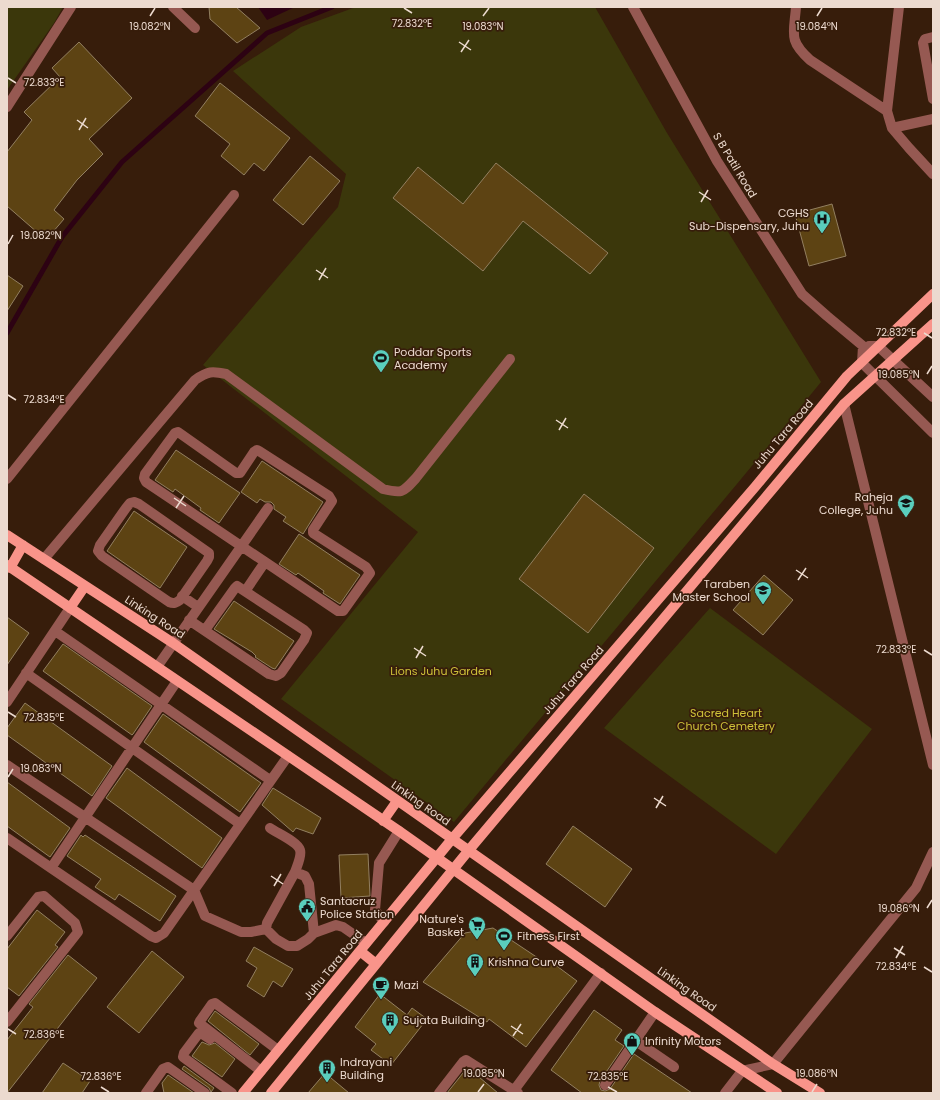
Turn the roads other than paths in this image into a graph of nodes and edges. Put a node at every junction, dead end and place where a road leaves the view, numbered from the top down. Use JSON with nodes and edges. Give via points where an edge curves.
{"nodes":[{"id":1,"x":71,"y":7,"type":"edge"},
{"id":2,"x":173,"y":7,"type":"edge"},
{"id":3,"x":633,"y":7,"type":"edge"},
{"id":4,"x":796,"y":7,"type":"edge"},
{"id":5,"x":899,"y":7,"type":"edge"},
{"id":6,"x":195,"y":28,"type":"dead end"},
{"id":7,"x":933,"y":37,"type":"edge"},
{"id":8,"x":933,"y":99,"type":"edge"},
{"id":9,"x":7,"y":107,"type":"edge"},
{"id":10,"x":887,"y":111,"type":"junction"},
{"id":11,"x":933,"y":119,"type":"edge"},
{"id":12,"x":892,"y":128,"type":"junction"},
{"id":13,"x":933,"y":174,"type":"edge"},
{"id":14,"x":234,"y":196,"type":"dead end"},
{"id":15,"x":933,"y":294,"type":"edge"},
{"id":16,"x":933,"y":324,"type":"edge"},
{"id":17,"x":864,"y":346,"type":"junction"},
{"id":18,"x":878,"y":346,"type":"junction"},
{"id":19,"x":510,"y":359,"type":"dead end"},
{"id":20,"x":893,"y":359,"type":"junction"},
{"id":21,"x":862,"y":362,"type":"junction"},
{"id":22,"x":874,"y":376,"type":"junction"},
{"id":23,"x":933,"y":397,"type":"edge"},
{"id":24,"x":844,"y":404,"type":"junction"},
{"id":25,"x":933,"y":433,"type":"edge"},
{"id":26,"x":7,"y":479,"type":"edge"},
{"id":27,"x":268,"y":508,"type":"dead end"},
{"id":28,"x":7,"y":535,"type":"edge"},
{"id":29,"x":24,"y":545,"type":"junction"},
{"id":30,"x":241,"y":546,"type":"junction"},
{"id":31,"x":44,"y":559,"type":"junction"},
{"id":32,"x":265,"y":562,"type":"junction"},
{"id":33,"x":9,"y":566,"type":"edge"},
{"id":34,"x":85,"y":586,"type":"junction"},
{"id":35,"x":246,"y":590,"type":"junction"},
{"id":36,"x":182,"y":596,"type":"junction"},
{"id":37,"x":198,"y":607,"type":"junction"},
{"id":38,"x":70,"y":608,"type":"junction"},
{"id":39,"x":189,"y":620,"type":"junction"},
{"id":40,"x":205,"y":630,"type":"junction"},
{"id":41,"x":55,"y":631,"type":"junction"},
{"id":42,"x":173,"y":643,"type":"junction"},
{"id":43,"x":157,"y":667,"type":"junction"},
{"id":44,"x":26,"y":672,"type":"junction"},
{"id":45,"x":177,"y":681,"type":"junction"},
{"id":46,"x":7,"y":702,"type":"edge"},
{"id":47,"x":161,"y":704,"type":"junction"},
{"id":48,"x":132,"y":748,"type":"junction"},
{"id":49,"x":288,"y":756,"type":"junction"},
{"id":50,"x":7,"y":765,"type":"edge"},
{"id":51,"x":933,"y":765,"type":"edge"},
{"id":52,"x":270,"y":780,"type":"junction"},
{"id":53,"x":397,"y":801,"type":"junction"},
{"id":54,"x":85,"y":817,"type":"junction"},
{"id":55,"x":383,"y":821,"type":"junction"},
{"id":56,"x":240,"y":824,"type":"junction"},
{"id":57,"x":270,"y":828,"type":"dead end"},
{"id":58,"x":399,"y":831,"type":"junction"},
{"id":59,"x":7,"y":838,"type":"edge"},
{"id":60,"x":452,"y":839,"type":"junction"},
{"id":61,"x":469,"y":850,"type":"junction"},
{"id":62,"x":933,"y":852,"type":"edge"},
{"id":63,"x":437,"y":857,"type":"junction"},
{"id":64,"x":51,"y":868,"type":"junction"},
{"id":65,"x":454,"y":869,"type":"junction"},
{"id":66,"x":295,"y":872,"type":"junction"},
{"id":67,"x":194,"y":890,"type":"junction"},
{"id":68,"x":384,"y":922,"type":"junction"},
{"id":69,"x":266,"y":929,"type":"junction"},
{"id":70,"x":314,"y":933,"type":"junction"},
{"id":71,"x":7,"y":936,"type":"edge"},
{"id":72,"x":366,"y":943,"type":"junction"},
{"id":73,"x":360,"y":951,"type":"junction"},
{"id":74,"x":376,"y":964,"type":"junction"},
{"id":75,"x":600,"y":973,"type":"junction"},
{"id":76,"x":656,"y":1012,"type":"junction"},
{"id":77,"x":7,"y":1022,"type":"edge"},
{"id":78,"x":636,"y":1041,"type":"junction"},
{"id":79,"x":278,"y":1050,"type":"junction"},
{"id":80,"x":773,"y":1064,"type":"junction"},
{"id":81,"x":674,"y":1067,"type":"dead end"},
{"id":82,"x":742,"y":1071,"type":"junction"},
{"id":83,"x":260,"y":1072,"type":"junction"},
{"id":84,"x":605,"y":1085,"type":"dead end"},
{"id":85,"x":515,"y":1092,"type":"edge"},
{"id":86,"x":146,"y":1093,"type":"edge"},
{"id":87,"x":205,"y":1093,"type":"edge"},
{"id":88,"x":232,"y":1093,"type":"edge"},
{"id":89,"x":243,"y":1093,"type":"edge"},
{"id":90,"x":271,"y":1093,"type":"edge"},
{"id":91,"x":439,"y":1093,"type":"edge"},
{"id":92,"x":726,"y":1093,"type":"edge"},
{"id":93,"x":776,"y":1093,"type":"edge"},
{"id":94,"x":820,"y":1093,"type":"edge"}],
"edges":[{"from":1,"to":9,"type":"street"},
{"from":2,"to":6,"type":"street"},
{"from":3,"to":17,"type":"street","name":"S B Patil Road","via":[[717,161],[802,294]]},
{"from":4,"to":10,"type":"street","via":[[794,39],[800,50],[810,60]]},
{"from":5,"to":10,"type":"street"},
{"from":7,"to":8,"type":"street","via":[[926,38],[923,43]]},
{"from":10,"to":12,"type":"street"},
{"from":11,"to":12,"type":"street"},
{"from":12,"to":13,"type":"street"},
{"from":14,"to":26,"type":"street"},
{"from":15,"to":18,"type":"main road","name":"Juhu Tara Road"},
{"from":16,"to":20,"type":"main road"},
{"from":17,"to":18,"type":"street"},
{"from":17,"to":21,"type":"street"},
{"from":18,"to":20,"type":"street"},
{"from":18,"to":21,"type":"main road","name":"Juhu Tara Road"},
{"from":19,"to":31,"type":"street","via":[[416,478],[404,491],[395,492],[383,489],[226,374],[204,374],[195,380]]},
{"from":20,"to":22,"type":"main road"},
{"from":20,"to":23,"type":"street"},
{"from":21,"to":22,"type":"street"},
{"from":21,"to":60,"type":"main road","name":"Juhu Tara Road"},
{"from":22,"to":24,"type":"main road"},
{"from":22,"to":25,"type":"street"},
{"from":24,"to":51,"type":"street"},
{"from":24,"to":61,"type":"main road"},
{"from":27,"to":30,"type":"street"},
{"from":28,"to":29,"type":"main road","name":"Linking Road"},
{"from":29,"to":31,"type":"main road","name":"Linking Road"},
{"from":29,"to":33,"type":"main road"},
{"from":30,"to":32,"type":"street"},
{"from":30,"to":32,"type":"street","via":[[146,482],[145,474],[175,433],[182,433],[236,473],[240,473],[257,450],[329,496],[332,501],[313,533],[366,567],[370,573],[340,612]]},
{"from":30,"to":37,"type":"street"},
{"from":31,"to":34,"type":"main road","name":"Linking Road"},
{"from":32,"to":35,"type":"street"},
{"from":33,"to":38,"type":"main road"},
{"from":34,"to":38,"type":"main road"},
{"from":34,"to":42,"type":"main road","name":"Linking Road"},
{"from":35,"to":40,"type":"street","via":[[236,587]]},
{"from":35,"to":40,"type":"street","via":[[307,633],[278,676],[272,676]]},
{"from":36,"to":36,"type":"street","via":[[207,561],[209,553],[139,504],[130,503],[98,551],[169,602],[176,603]]},
{"from":36,"to":37,"type":"street"},
{"from":37,"to":39,"type":"street"},
{"from":38,"to":41,"type":"street"},
{"from":38,"to":43,"type":"main road"},
{"from":39,"to":40,"type":"street"},
{"from":39,"to":42,"type":"street"},
{"from":41,"to":44,"type":"street"},
{"from":41,"to":47,"type":"street"},
{"from":42,"to":43,"type":"street"},
{"from":42,"to":53,"type":"main road","name":"Linking Road"},
{"from":43,"to":45,"type":"main road"},
{"from":44,"to":46,"type":"street"},
{"from":44,"to":48,"type":"street"},
{"from":45,"to":47,"type":"street"},
{"from":45,"to":49,"type":"main road"},
{"from":47,"to":48,"type":"street"},
{"from":47,"to":52,"type":"street"},
{"from":48,"to":54,"type":"street"},
{"from":48,"to":56,"type":"street"},
{"from":49,"to":52,"type":"street"},
{"from":49,"to":55,"type":"main road"},
{"from":50,"to":54,"type":"street"},
{"from":52,"to":56,"type":"street"},
{"from":53,"to":55,"type":"main road"},
{"from":53,"to":60,"type":"main road","name":"Linking Road"},
{"from":54,"to":64,"type":"street"},
{"from":54,"to":67,"type":"street"},
{"from":55,"to":58,"type":"main road"},
{"from":56,"to":67,"type":"street"},
{"from":57,"to":66,"type":"street","via":[[300,849]]},
{"from":58,"to":63,"type":"main road"},
{"from":58,"to":68,"type":"street","via":[[379,863],[375,910]]},
{"from":59,"to":64,"type":"street"},
{"from":60,"to":61,"type":"main road","name":"Linking Road"},
{"from":60,"to":63,"type":"main road","name":"Juhu Tara Road"},
{"from":61,"to":65,"type":"main road"},
{"from":61,"to":80,"type":"main road","name":"Linking Road"},
{"from":62,"to":80,"type":"street","via":[[916,888]]},
{"from":63,"to":65,"type":"main road"},
{"from":63,"to":68,"type":"main road","name":"Juhu Tara Road"},
{"from":64,"to":67,"type":"street","via":[[156,938],[164,933]]},
{"from":65,"to":74,"type":"main road"},
{"from":65,"to":75,"type":"main road"},
{"from":66,"to":69,"type":"street"},
{"from":66,"to":70,"type":"street","via":[[305,876],[309,884]]},
{"from":67,"to":69,"type":"street","via":[[205,916],[241,932]]},
{"from":68,"to":72,"type":"main road","name":"Juhu Tara Road"},
{"from":69,"to":70,"type":"street","via":[[288,946],[297,946]]},
{"from":70,"to":72,"type":"street","via":[[336,925]]},
{"from":71,"to":77,"type":"street","via":[[38,897],[44,896],[75,923],[78,932]]},
{"from":72,"to":73,"type":"main road","name":"Juhu Tara Road"},
{"from":73,"to":74,"type":"main road"},
{"from":73,"to":79,"type":"main road","name":"Juhu Tara Road"},
{"from":74,"to":90,"type":"main road"},
{"from":75,"to":76,"type":"main road"},
{"from":75,"to":85,"type":"street"},
{"from":76,"to":78,"type":"street"},
{"from":76,"to":82,"type":"main road"},
{"from":78,"to":81,"type":"street"},
{"from":78,"to":84,"type":"street"},
{"from":79,"to":83,"type":"main road","name":"Juhu Tara Road"},
{"from":79,"to":83,"type":"street","via":[[215,1003],[212,1004],[199,1023]]},
{"from":80,"to":82,"type":"street"},
{"from":80,"to":94,"type":"main road","name":"Linking Road"},
{"from":82,"to":92,"type":"street"},
{"from":82,"to":93,"type":"main road"},
{"from":83,"to":88,"type":"street","via":[[202,1033],[198,1033],[183,1057]]},
{"from":83,"to":89,"type":"main road","name":"Juhu Tara Road"},
{"from":85,"to":91,"type":"street","via":[[466,1060]]},
{"from":86,"to":87,"type":"street","via":[[163,1069],[168,1067]]}]}
